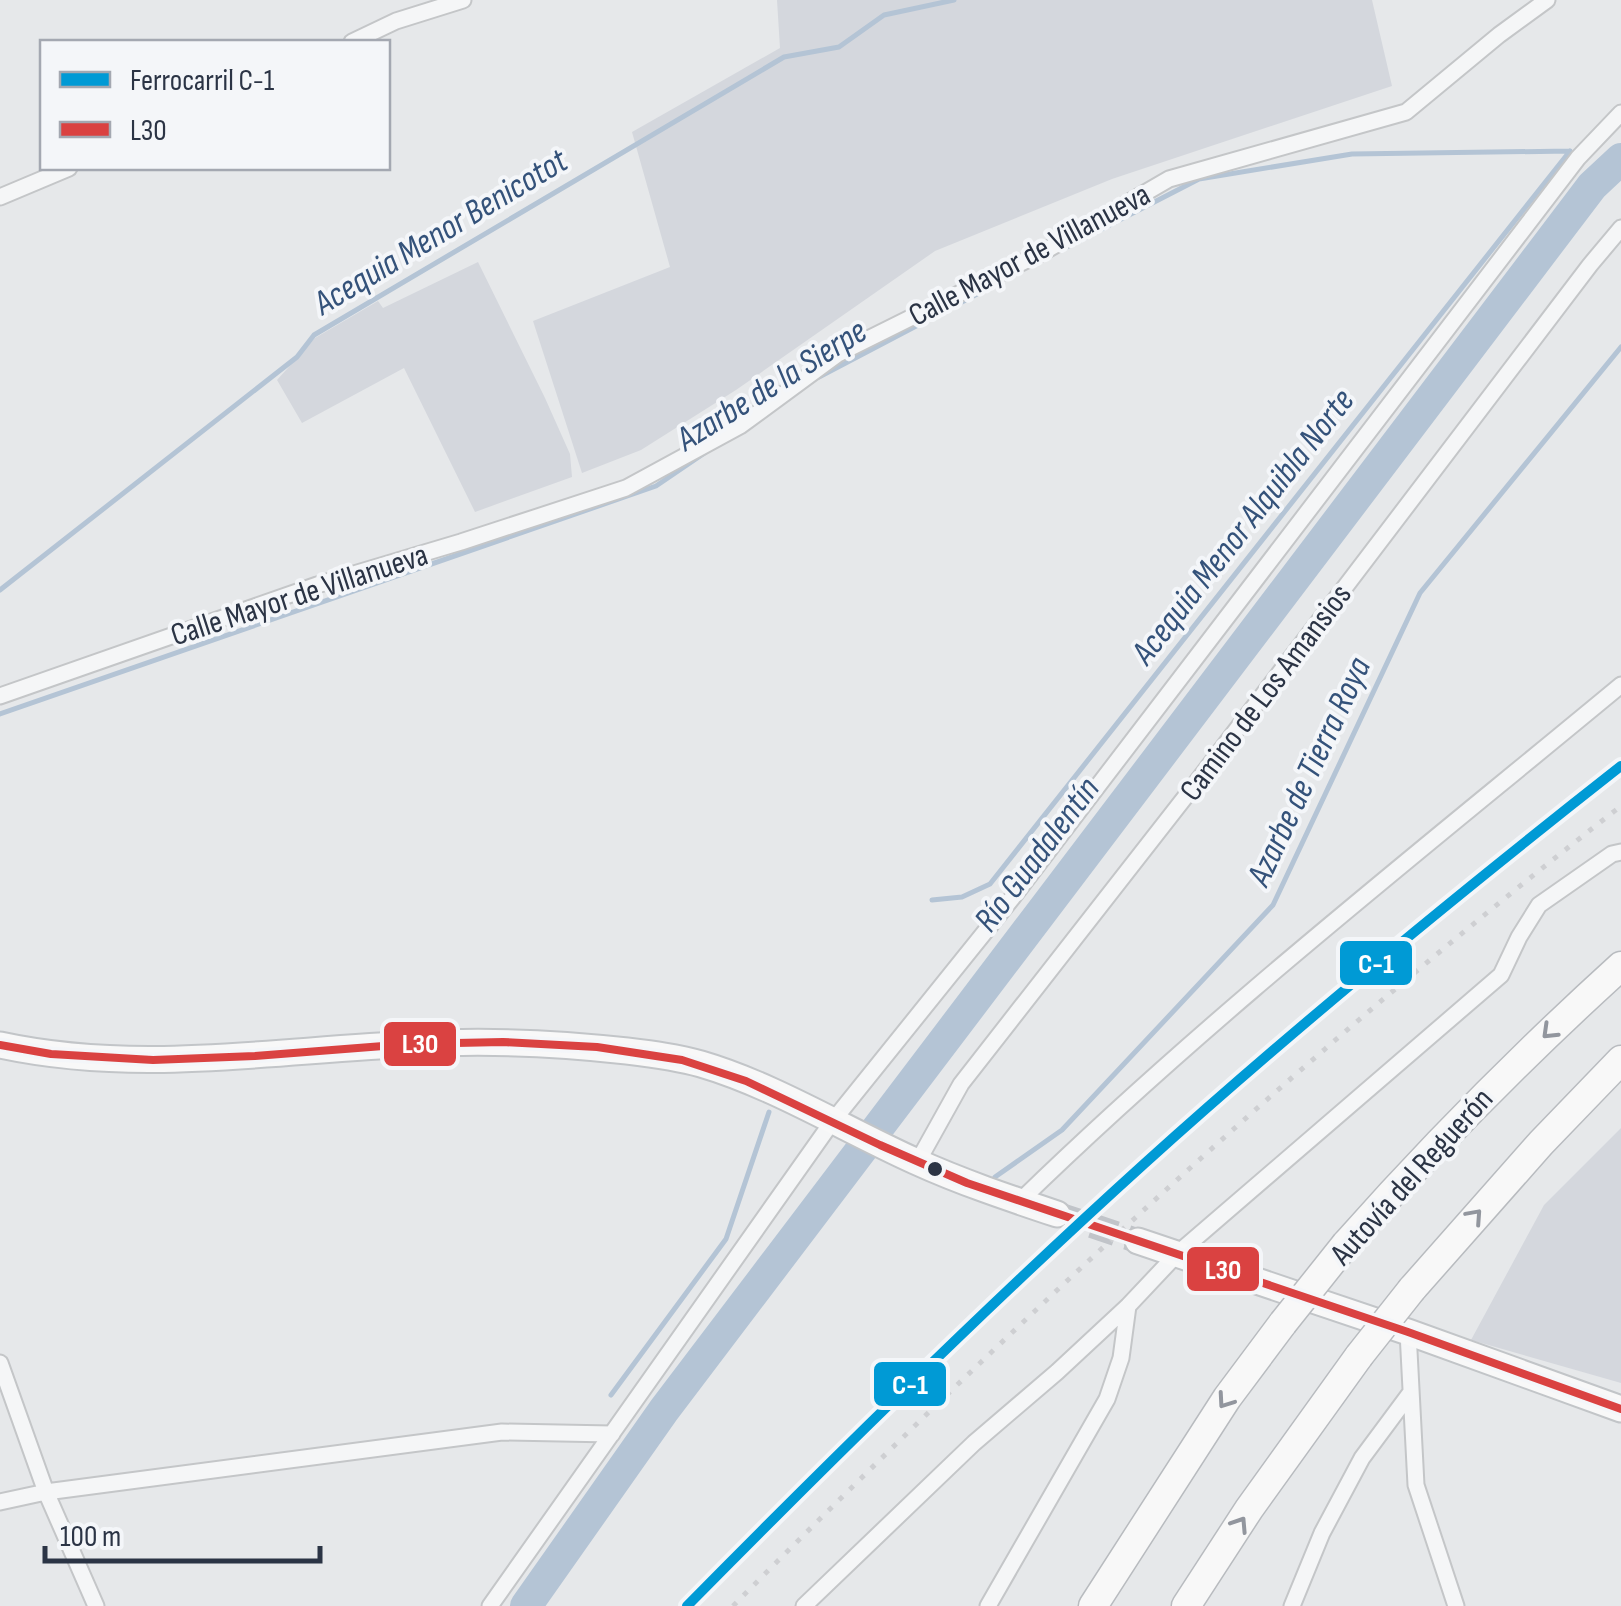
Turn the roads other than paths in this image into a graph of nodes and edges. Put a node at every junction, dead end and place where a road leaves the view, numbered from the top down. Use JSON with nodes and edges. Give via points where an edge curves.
{"nodes":[{"id":1,"x":463,"y":0,"type":"edge"},
{"id":2,"x":1547,"y":0,"type":"edge"},
{"id":3,"x":356,"y":40,"type":"edge"},
{"id":4,"x":1621,"y":113,"type":"edge"},
{"id":5,"x":64,"y":170,"type":"edge"},
{"id":6,"x":0,"y":197,"type":"edge"},
{"id":7,"x":1621,"y":228,"type":"edge"},
{"id":8,"x":1621,"y":686,"type":"edge"},
{"id":9,"x":0,"y":696,"type":"edge"},
{"id":10,"x":1621,"y":852,"type":"edge"},
{"id":11,"x":1621,"y":966,"type":"edge"},
{"id":12,"x":0,"y":1045,"type":"edge"},
{"id":13,"x":1621,"y":1060,"type":"edge"},
{"id":14,"x":838,"y":1125,"type":"junction"},
{"id":15,"x":910,"y":1159,"type":"junction"},
{"id":16,"x":1019,"y":1202,"type":"junction"},
{"id":17,"x":1057,"y":1214,"type":"tunnel mouth"},
{"id":18,"x":1138,"y":1241,"type":"tunnel mouth"},
{"id":19,"x":1177,"y":1254,"type":"junction"},
{"id":20,"x":1128,"y":1306,"type":"junction"},
{"id":21,"x":1408,"y":1332,"type":"junction"},
{"id":22,"x":0,"y":1363,"type":"edge"},
{"id":23,"x":1411,"y":1392,"type":"junction"},
{"id":24,"x":1620,"y":1410,"type":"edge"},
{"id":25,"x":612,"y":1434,"type":"junction"},
{"id":26,"x":46,"y":1492,"type":"junction"},
{"id":27,"x":0,"y":1502,"type":"edge"},
{"id":28,"x":96,"y":1606,"type":"edge"},
{"id":29,"x":490,"y":1606,"type":"edge"},
{"id":30,"x":804,"y":1606,"type":"edge"},
{"id":31,"x":988,"y":1606,"type":"edge"},
{"id":32,"x":1093,"y":1606,"type":"edge"},
{"id":33,"x":1186,"y":1606,"type":"edge"},
{"id":34,"x":1292,"y":1606,"type":"edge"},
{"id":35,"x":1456,"y":1606,"type":"edge"}],
"edges":[{"from":1,"to":3,"type":"street"},
{"from":2,"to":9,"type":"street","name":"Calle Mayor de Villanueva","via":[[1406,112],[1169,179],[1045,251],[838,354],[740,426],[626,488]]},
{"from":4,"to":14,"type":"street","via":[[1578,158]]},
{"from":5,"to":6,"type":"street"},
{"from":7,"to":15,"type":"street","name":"Camino de Los Amansios"},
{"from":8,"to":16,"type":"street","via":[[1242,998]]},
{"from":10,"to":19,"type":"street","via":[[1538,905],[1501,975]]},
{"from":11,"to":32,"type":"highway","name":"Autovía del Reguerón","one_way":true,"bridge":true,"via":[[1500,1079],[1346,1244],[1217,1412]]},
{"from":12,"to":14,"type":"main road","via":[[148,1061],[428,1043],[580,1046],[702,1064]]},
{"from":33,"to":13,"type":"highway","one_way":true,"bridge":true,"via":[[1359,1356]]},
{"from":14,"to":15,"type":"main road"},
{"from":14,"to":25,"type":"street"},
{"from":15,"to":16,"type":"main road"},
{"from":16,"to":17,"type":"main road"},
{"from":18,"to":19,"type":"main road"},
{"from":19,"to":20,"type":"street"},
{"from":19,"to":21,"type":"main road"},
{"from":20,"to":30,"type":"street"},
{"from":20,"to":31,"type":"street","via":[[1107,1399]]},
{"from":21,"to":23,"type":"street"},
{"from":21,"to":24,"type":"main road"},
{"from":22,"to":26,"type":"street"},
{"from":23,"to":34,"type":"street","via":[[1362,1458]]},
{"from":23,"to":35,"type":"street","via":[[1416,1485]]},
{"from":25,"to":26,"type":"street","via":[[502,1432]]},
{"from":25,"to":29,"type":"street"},
{"from":26,"to":27,"type":"street"},
{"from":26,"to":28,"type":"street"}]}
